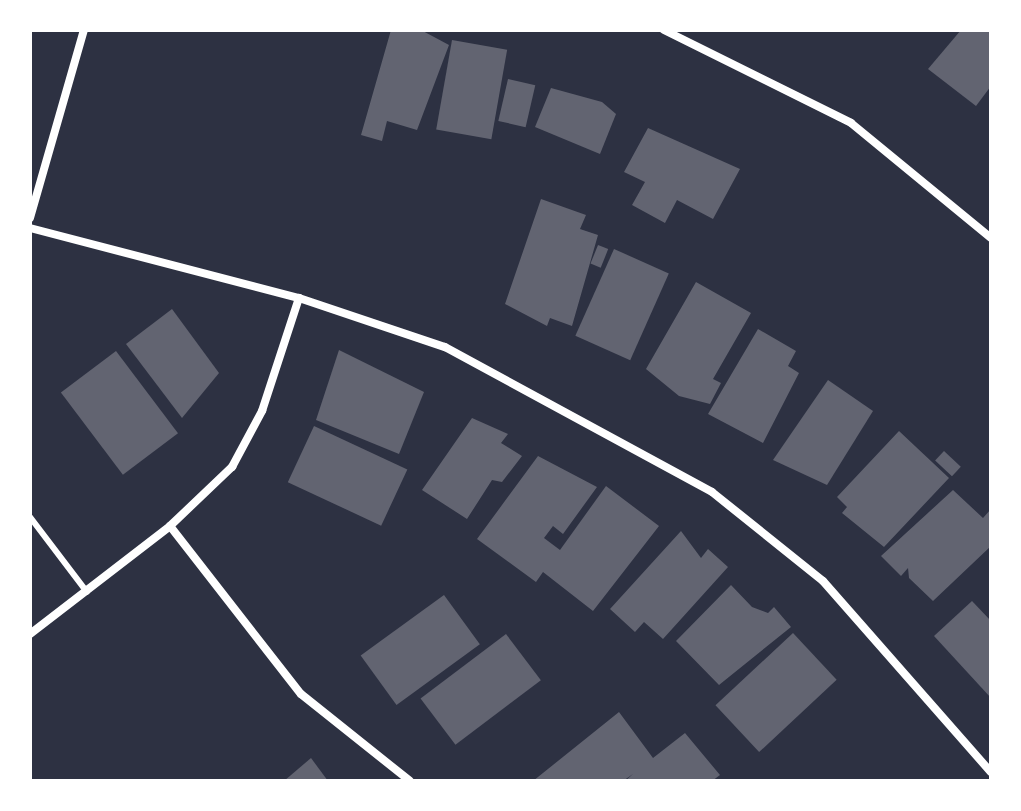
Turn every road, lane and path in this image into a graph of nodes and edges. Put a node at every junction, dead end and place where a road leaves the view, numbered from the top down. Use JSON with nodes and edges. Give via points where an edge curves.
{"nodes":[{"id":1,"x":84,"y":30,"type":"edge"},
{"id":2,"x":664,"y":30,"type":"edge"},
{"id":3,"x":30,"y":218,"type":"edge"},
{"id":4,"x":30,"y":228,"type":"edge"},
{"id":5,"x":991,"y":238,"type":"edge"},
{"id":6,"x":299,"y":298,"type":"junction"},
{"id":7,"x":30,"y":517,"type":"edge"},
{"id":8,"x":170,"y":526,"type":"junction"},
{"id":9,"x":87,"y":592,"type":"junction"},
{"id":10,"x":30,"y":634,"type":"edge"},
{"id":11,"x":991,"y":772,"type":"edge"},
{"id":12,"x":410,"y":781,"type":"edge"}],
"edges":[{"from":1,"to":3,"type":"street"},
{"from":2,"to":5,"type":"street","via":[[851,123]]},
{"from":4,"to":6,"type":"street"},
{"from":6,"to":8,"type":"street","via":[[242,453]]},
{"from":6,"to":11,"type":"street","via":[[445,347],[712,492],[823,581]]},
{"from":7,"to":9,"type":"lane"},
{"from":8,"to":9,"type":"street"},
{"from":8,"to":12,"type":"street","via":[[301,694]]},
{"from":9,"to":10,"type":"street"}]}
